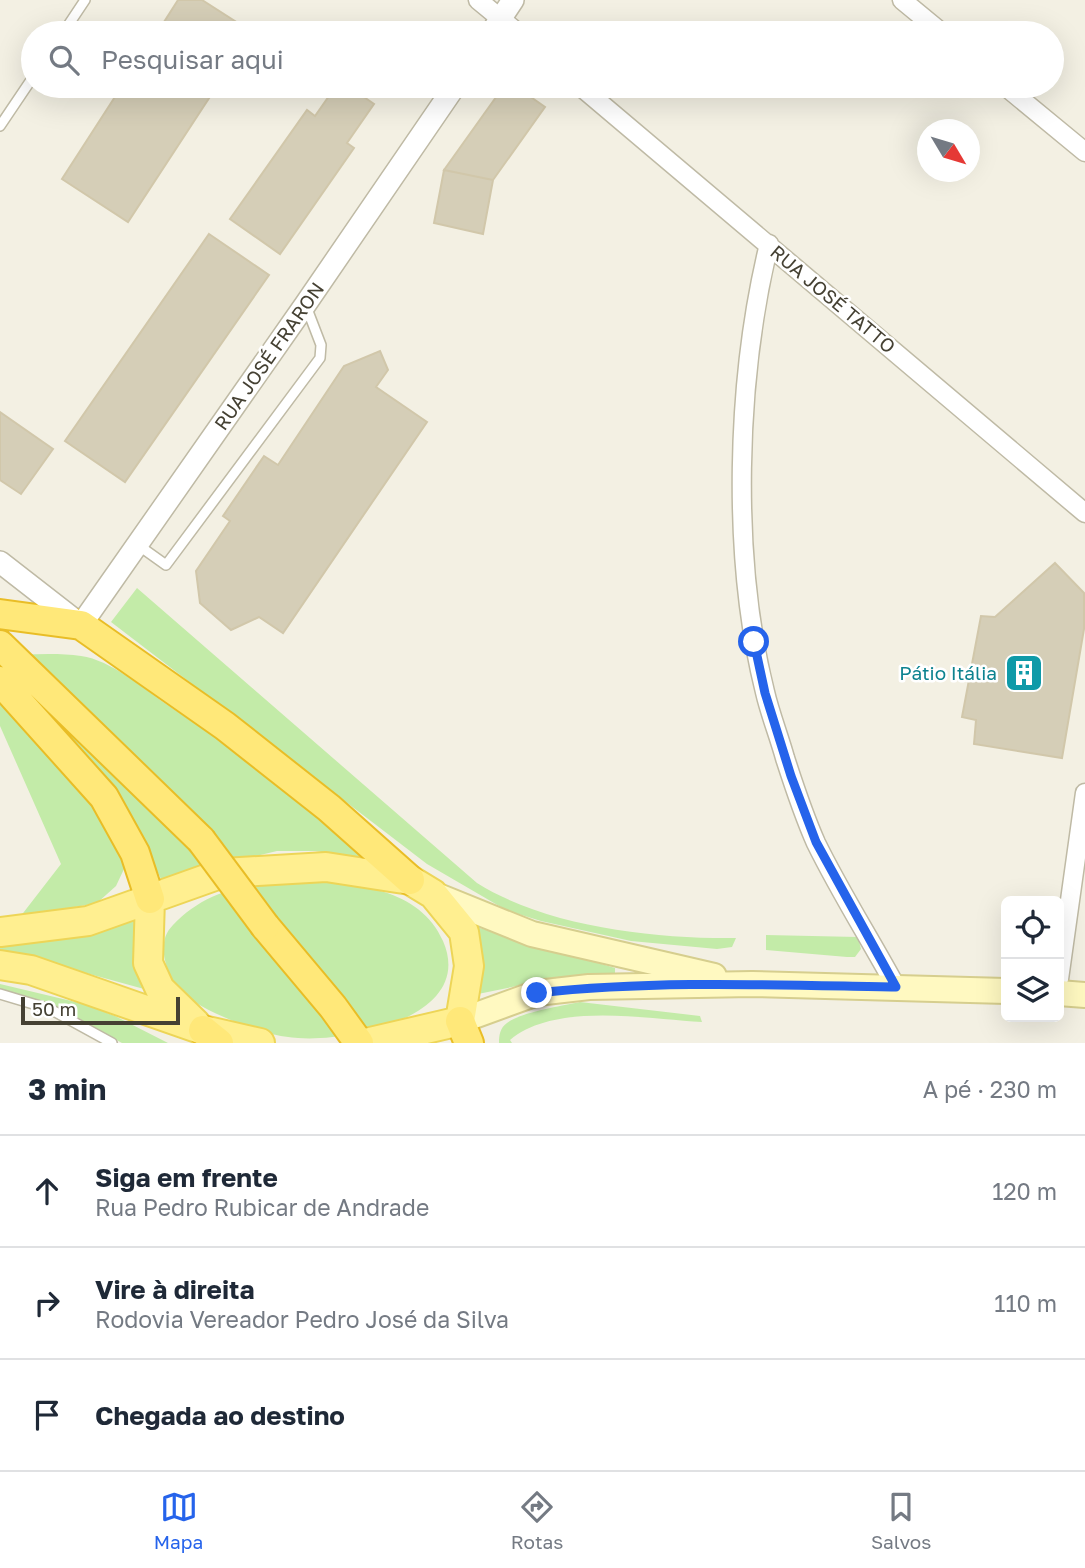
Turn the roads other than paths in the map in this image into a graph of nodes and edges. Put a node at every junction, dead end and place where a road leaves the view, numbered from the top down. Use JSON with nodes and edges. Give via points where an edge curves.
{"nodes":[{"id":1,"x":85,"y":0,"type":"edge"},
{"id":2,"x":478,"y":0,"type":"edge"},
{"id":3,"x":513,"y":0,"type":"edge"},
{"id":4,"x":902,"y":0,"type":"edge"},
{"id":5,"x":70,"y":21,"type":"edge"},
{"id":6,"x":493,"y":21,"type":"edge"},
{"id":7,"x":499,"y":21,"type":"edge"},
{"id":8,"x":927,"y":21,"type":"edge"},
{"id":9,"x":21,"y":95,"type":"edge"},
{"id":10,"x":447,"y":98,"type":"edge"},
{"id":11,"x":594,"y":98,"type":"edge"},
{"id":12,"x":1020,"y":98,"type":"edge"},
{"id":13,"x":0,"y":126,"type":"edge"},
{"id":14,"x":1085,"y":152,"type":"edge"},
{"id":15,"x":769,"y":244,"type":"junction"},
{"id":16,"x":305,"y":305,"type":"junction"},
{"id":17,"x":1085,"y":513,"type":"edge"},
{"id":18,"x":137,"y":544,"type":"junction"},
{"id":19,"x":0,"y":562,"type":"edge"},
{"id":20,"x":0,"y":614,"type":"edge"},
{"id":21,"x":81,"y":625,"type":"junction"},
{"id":22,"x":0,"y":645,"type":"edge"},
{"id":23,"x":0,"y":681,"type":"edge"},
{"id":24,"x":1085,"y":793,"type":"edge"},
{"id":25,"x":421,"y":887,"type":"junction"},
{"id":26,"x":150,"y":899,"type":"junction"},
{"id":27,"x":0,"y":932,"type":"edge"},
{"id":28,"x":1062,"y":959,"type":"edge"},
{"id":29,"x":0,"y":965,"type":"edge"},
{"id":30,"x":752,"y":984,"type":"junction"},
{"id":31,"x":896,"y":987,"type":"junction"},
{"id":32,"x":1001,"y":991,"type":"edge"},
{"id":33,"x":0,"y":993,"type":"edge"},
{"id":34,"x":1064,"y":993,"type":"edge"},
{"id":35,"x":1085,"y":995,"type":"edge"},
{"id":36,"x":464,"y":1032,"type":"edge"},
{"id":37,"x":211,"y":1037,"type":"edge"},
{"id":38,"x":112,"y":1043,"type":"edge"},
{"id":39,"x":260,"y":1043,"type":"edge"},
{"id":40,"x":359,"y":1043,"type":"edge"},
{"id":41,"x":366,"y":1043,"type":"edge"}],
"edges":[{"from":1,"to":5,"type":"lane"},
{"from":2,"to":6,"type":"street"},
{"from":3,"to":7,"type":"street"},
{"from":4,"to":8,"type":"street"},
{"from":9,"to":13,"type":"lane"},
{"from":10,"to":16,"type":"street","name":"RUA JOSÉ FRARON"},
{"from":11,"to":15,"type":"street","name":"RUA JOSÉ TATTO"},
{"from":12,"to":14,"type":"street"},
{"from":15,"to":17,"type":"street","name":"RUA JOSÉ TATTO"},
{"from":15,"to":31,"type":"street","via":[[747,367],[743,452],[743,516],[754,642],[765,693],[816,842]]},
{"from":16,"to":18,"type":"street","name":"RUA JOSÉ FRARON"},
{"from":16,"to":18,"type":"lane","via":[[321,345],[320,358],[166,565]]},
{"from":18,"to":21,"type":"street","name":"RUA JOSÉ FRARON"},
{"from":19,"to":21,"type":"street"},
{"from":20,"to":21,"type":"highway"},
{"from":21,"to":25,"type":"highway","via":[[225,726]]},
{"from":22,"to":40,"type":"highway","bridge":true,"via":[[201,840]]},
{"from":23,"to":26,"type":"highway","via":[[104,797],[135,853]]},
{"from":24,"to":28,"type":"street"},
{"from":25,"to":26,"type":"main road","via":[[326,867],[222,873]]},
{"from":25,"to":30,"type":"main road","via":[[532,934]]},
{"from":25,"to":36,"type":"main road","via":[[464,932],[469,966]]},
{"from":26,"to":27,"type":"main road","via":[[88,921]]},
{"from":26,"to":37,"type":"main road","via":[[148,963],[160,989]]},
{"from":29,"to":37,"type":"main road","via":[[31,970]]},
{"from":30,"to":31,"type":"main road"},
{"from":30,"to":36,"type":"main road","via":[[589,987],[537,993]]},
{"from":31,"to":32,"type":"main road"},
{"from":33,"to":38,"type":"lane","via":[[50,1009]]},
{"from":34,"to":35,"type":"main road"},
{"from":36,"to":41,"type":"main road"},
{"from":37,"to":39,"type":"main road"}]}
